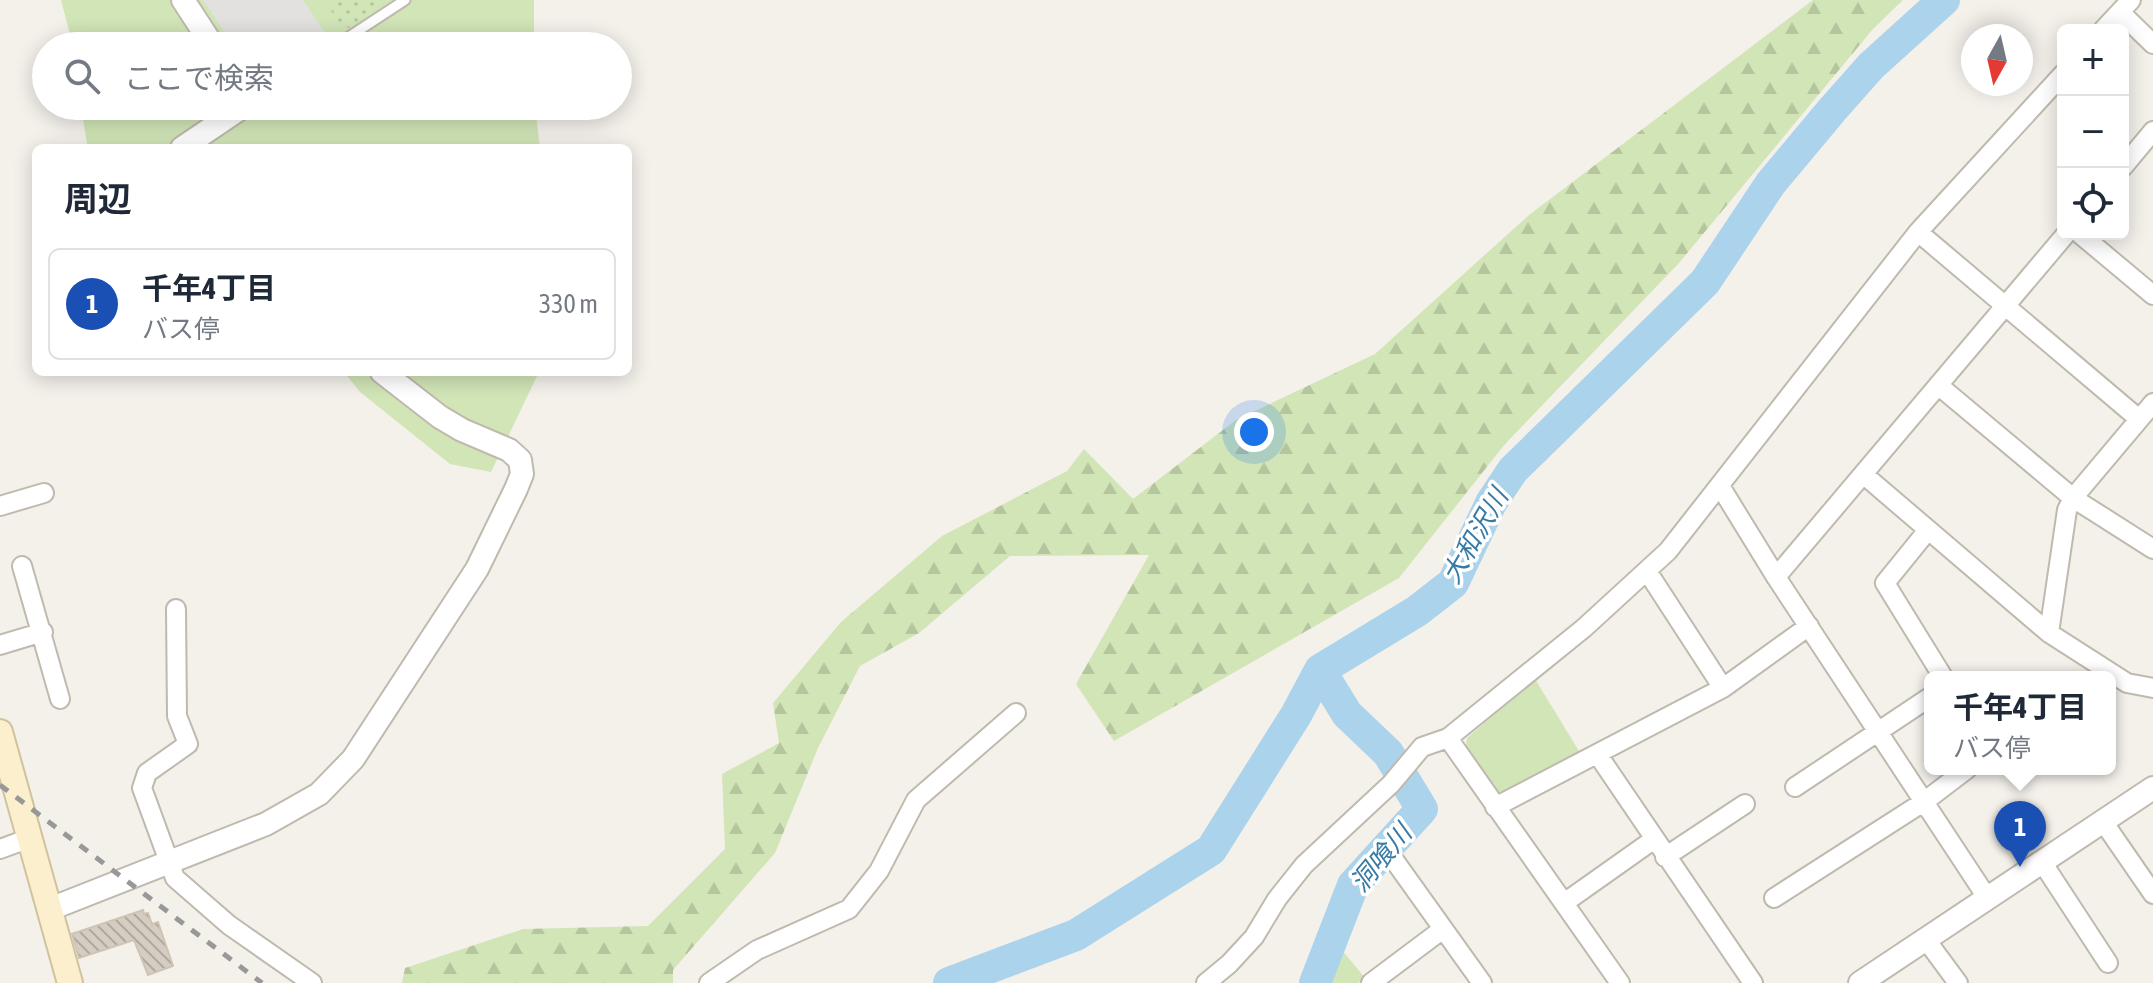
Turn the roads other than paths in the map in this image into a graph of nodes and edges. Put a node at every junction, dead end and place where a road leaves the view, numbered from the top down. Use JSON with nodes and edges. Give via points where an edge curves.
{"nodes":[{"id":1,"x":183,"y":0,"type":"edge"},
{"id":2,"x":405,"y":0,"type":"edge"},
{"id":3,"x":2125,"y":6,"type":"edge"},
{"id":4,"x":2108,"y":24,"type":"edge"},
{"id":5,"x":204,"y":32,"type":"edge"},
{"id":6,"x":356,"y":32,"type":"edge"},
{"id":7,"x":2153,"y":44,"type":"edge"},
{"id":8,"x":2057,"y":81,"type":"edge"},
{"id":9,"x":223,"y":120,"type":"edge"},
{"id":10,"x":2153,"y":131,"type":"edge"},
{"id":11,"x":188,"y":144,"type":"edge"},
{"id":12,"x":2146,"y":155,"type":"edge"},
{"id":13,"x":1918,"y":232,"type":"junction"},
{"id":14,"x":2061,"y":240,"type":"edge"},
{"id":15,"x":2087,"y":240,"type":"edge"},
{"id":16,"x":2153,"y":295,"type":"edge"},
{"id":17,"x":2005,"y":306,"type":"junction"},
{"id":18,"x":387,"y":376,"type":"edge"},
{"id":19,"x":1938,"y":385,"type":"junction"},
{"id":20,"x":2153,"y":403,"type":"edge"},
{"id":21,"x":2139,"y":419,"type":"junction"},
{"id":22,"x":1863,"y":474,"type":"junction"},
{"id":23,"x":1720,"y":486,"type":"junction"},
{"id":24,"x":44,"y":493,"type":"dead end"},
{"id":25,"x":2073,"y":498,"type":"junction"},
{"id":26,"x":0,"y":506,"type":"edge"},
{"id":27,"x":1928,"y":530,"type":"junction"},
{"id":28,"x":2153,"y":549,"type":"edge"},
{"id":29,"x":22,"y":566,"type":"dead end"},
{"id":30,"x":1647,"y":571,"type":"junction"},
{"id":31,"x":1776,"y":577,"type":"junction"},
{"id":32,"x":176,"y":609,"type":"dead end"},
{"id":33,"x":1809,"y":626,"type":"junction"},
{"id":34,"x":43,"y":632,"type":"junction"},
{"id":35,"x":2049,"y":633,"type":"junction"},
{"id":36,"x":0,"y":645,"type":"edge"},
{"id":37,"x":1939,"y":671,"type":"edge"},
{"id":38,"x":2091,"y":671,"type":"edge"},
{"id":39,"x":2116,"y":680,"type":"edge"},
{"id":40,"x":1723,"y":688,"type":"junction"},
{"id":41,"x":2153,"y":688,"type":"edge"},
{"id":42,"x":60,"y":699,"type":"dead end"},
{"id":43,"x":1924,"y":701,"type":"edge"},
{"id":44,"x":1016,"y":713,"type":"dead end"},
{"id":45,"x":1878,"y":731,"type":"junction"},
{"id":46,"x":0,"y":732,"type":"edge"},
{"id":47,"x":1448,"y":738,"type":"junction"},
{"id":48,"x":1598,"y":755,"type":"junction"},
{"id":49,"x":1959,"y":775,"type":"edge"},
{"id":50,"x":1795,"y":787,"type":"dead end"},
{"id":51,"x":2153,"y":788,"type":"edge"},
{"id":52,"x":1925,"y":801,"type":"junction"},
{"id":53,"x":1745,"y":804,"type":"dead end"},
{"id":54,"x":1495,"y":807,"type":"junction"},
{"id":55,"x":2102,"y":820,"type":"junction"},
{"id":56,"x":30,"y":838,"type":"junction"},
{"id":57,"x":1653,"y":840,"type":"junction"},
{"id":58,"x":0,"y":849,"type":"edge"},
{"id":59,"x":1389,"y":853,"type":"dead end"},
{"id":60,"x":1665,"y":857,"type":"junction"},
{"id":61,"x":2042,"y":862,"type":"junction"},
{"id":62,"x":168,"y":863,"type":"junction"},
{"id":63,"x":2153,"y":894,"type":"edge"},
{"id":64,"x":1774,"y":898,"type":"dead end"},
{"id":65,"x":1988,"y":899,"type":"junction"},
{"id":66,"x":1564,"y":903,"type":"junction"},
{"id":67,"x":50,"y":909,"type":"junction"},
{"id":68,"x":1443,"y":929,"type":"junction"},
{"id":69,"x":1927,"y":941,"type":"junction"},
{"id":70,"x":2108,"y":963,"type":"dead end"},
{"id":71,"x":70,"y":983,"type":"edge"},
{"id":72,"x":312,"y":983,"type":"edge"},
{"id":73,"x":709,"y":983,"type":"edge"},
{"id":74,"x":1206,"y":983,"type":"edge"},
{"id":75,"x":1371,"y":983,"type":"edge"},
{"id":76,"x":1482,"y":983,"type":"edge"},
{"id":77,"x":1620,"y":983,"type":"edge"},
{"id":78,"x":1753,"y":983,"type":"edge"},
{"id":79,"x":1860,"y":983,"type":"edge"},
{"id":80,"x":1958,"y":983,"type":"edge"}],
"edges":[{"from":1,"to":5,"type":"street"},
{"from":2,"to":6,"type":"lane"},
{"from":3,"to":4,"type":"street"},
{"from":3,"to":7,"type":"street"},
{"from":8,"to":13,"type":"street"},
{"from":9,"to":11,"type":"street"},
{"from":10,"to":12,"type":"street"},
{"from":13,"to":17,"type":"street"},
{"from":13,"to":23,"type":"street"},
{"from":14,"to":17,"type":"street"},
{"from":15,"to":16,"type":"street"},
{"from":17,"to":19,"type":"street"},
{"from":17,"to":21,"type":"street"},
{"from":18,"to":62,"type":"street","via":[[440,417],[509,450],[520,460],[516,489],[477,569],[337,777],[286,814]]},
{"from":19,"to":22,"type":"street"},
{"from":19,"to":25,"type":"street"},
{"from":20,"to":21,"type":"street"},
{"from":21,"to":25,"type":"street"},
{"from":22,"to":27,"type":"street"},
{"from":22,"to":31,"type":"street"},
{"from":23,"to":30,"type":"street"},
{"from":23,"to":31,"type":"street"},
{"from":24,"to":26,"type":"street"},
{"from":25,"to":28,"type":"street"},
{"from":25,"to":35,"type":"street"},
{"from":27,"to":35,"type":"street"},
{"from":27,"to":37,"type":"street","via":[[1885,583]]},
{"from":29,"to":34,"type":"street"},
{"from":30,"to":40,"type":"street"},
{"from":30,"to":47,"type":"street"},
{"from":31,"to":33,"type":"street"},
{"from":32,"to":62,"type":"street","via":[[177,716],[188,744],[147,773],[142,788]]},
{"from":33,"to":40,"type":"street"},
{"from":33,"to":45,"type":"street"},
{"from":34,"to":36,"type":"street"},
{"from":34,"to":42,"type":"street"},
{"from":35,"to":38,"type":"street"},
{"from":39,"to":41,"type":"street"},
{"from":40,"to":48,"type":"street"},
{"from":43,"to":45,"type":"street"},
{"from":44,"to":73,"type":"street","via":[[916,800],[879,871],[849,909],[757,950]]},
{"from":45,"to":50,"type":"street"},
{"from":45,"to":52,"type":"street"},
{"from":46,"to":56,"type":"main road"},
{"from":47,"to":54,"type":"street"},
{"from":47,"to":74,"type":"street","via":[[1422,747],[1391,784],[1304,865],[1254,937]]},
{"from":48,"to":54,"type":"street"},
{"from":48,"to":57,"type":"street"},
{"from":49,"to":52,"type":"street"},
{"from":51,"to":55,"type":"street"},
{"from":52,"to":64,"type":"street"},
{"from":52,"to":65,"type":"street"},
{"from":53,"to":60,"type":"street"},
{"from":54,"to":66,"type":"street"},
{"from":55,"to":61,"type":"street"},
{"from":55,"to":63,"type":"street"},
{"from":56,"to":58,"type":"street"},
{"from":56,"to":67,"type":"main road"},
{"from":57,"to":60,"type":"street"},
{"from":57,"to":66,"type":"street"},
{"from":59,"to":68,"type":"street"},
{"from":60,"to":78,"type":"street"},
{"from":61,"to":65,"type":"street"},
{"from":61,"to":70,"type":"street"},
{"from":62,"to":67,"type":"street"},
{"from":62,"to":72,"type":"street","via":[[175,878],[211,910]]},
{"from":65,"to":69,"type":"street"},
{"from":66,"to":77,"type":"street"},
{"from":67,"to":71,"type":"main road"},
{"from":68,"to":75,"type":"street"},
{"from":68,"to":76,"type":"street"},
{"from":69,"to":79,"type":"street"},
{"from":69,"to":80,"type":"street"}]}
